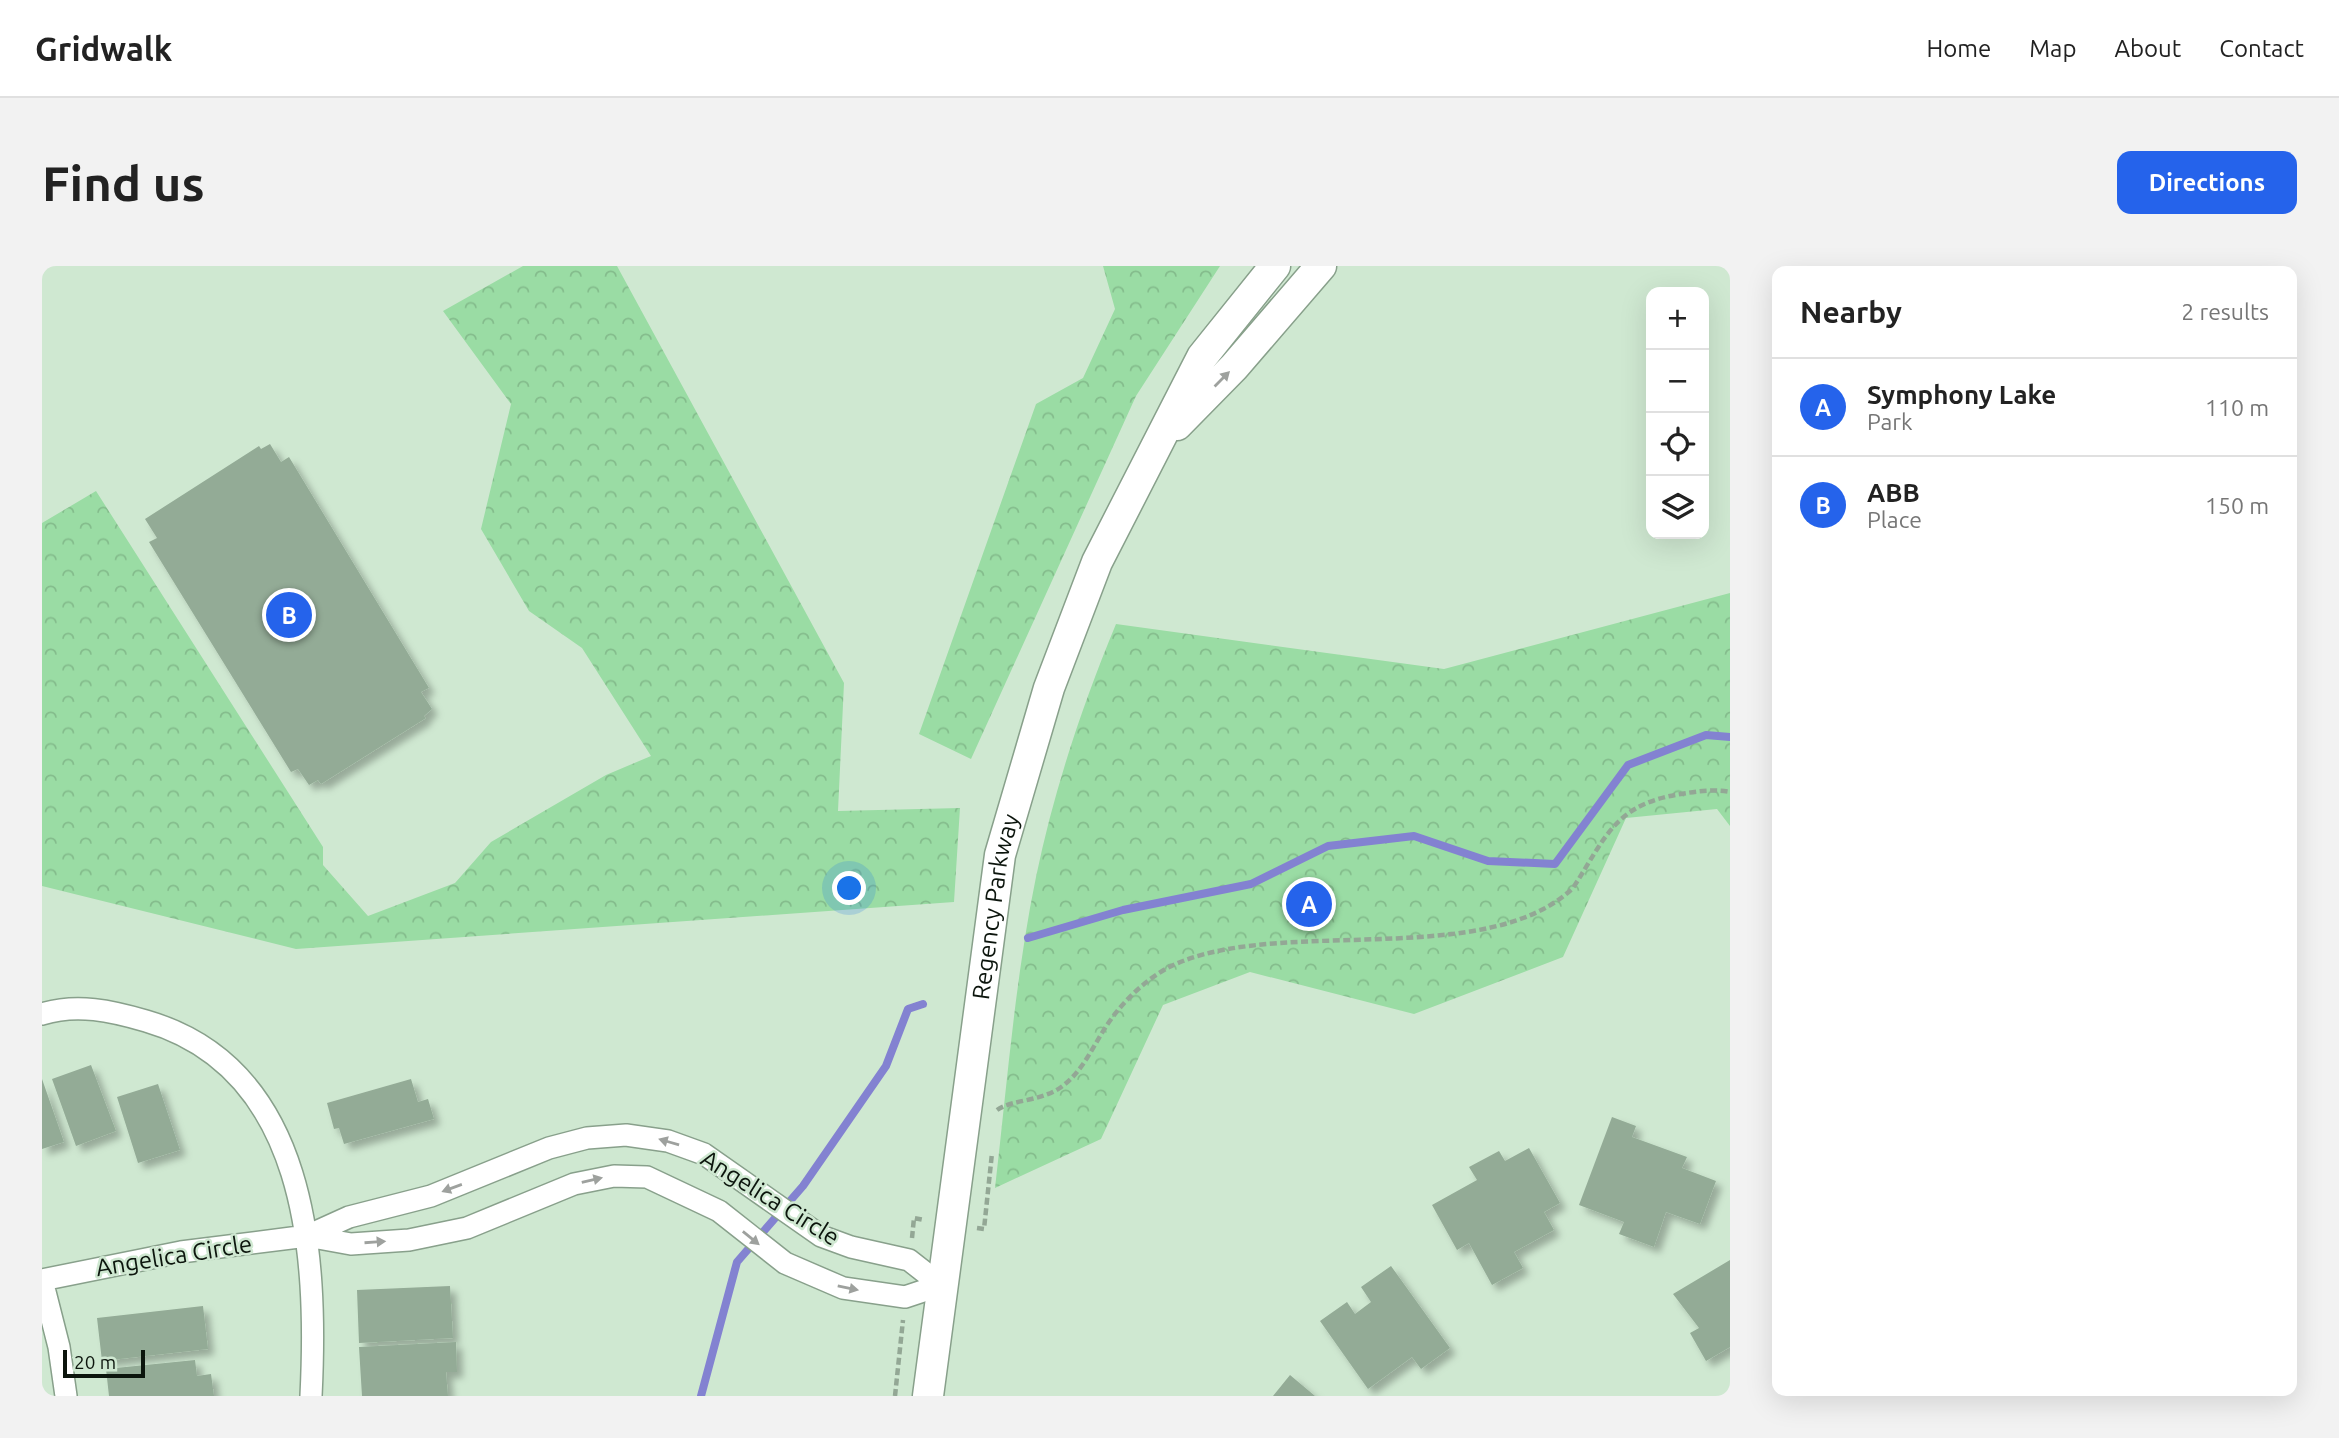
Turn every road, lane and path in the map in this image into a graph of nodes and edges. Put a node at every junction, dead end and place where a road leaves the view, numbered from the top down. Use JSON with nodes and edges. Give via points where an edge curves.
{"nodes":[{"id":1,"x":1275,"y":266,"type":"edge"},
{"id":2,"x":1321,"y":266,"type":"edge"},
{"id":3,"x":1157,"y":445,"type":"junction"},
{"id":4,"x":1730,"y":792,"type":"edge"},
{"id":5,"x":42,"y":1014,"type":"edge"},
{"id":6,"x":995,"y":1121,"type":"dead end"},
{"id":7,"x":992,"y":1148,"type":"dead end"},
{"id":8,"x":914,"y":1218,"type":"dead end"},
{"id":9,"x":984,"y":1229,"type":"dead end"},
{"id":10,"x":912,"y":1235,"type":"dead end"},
{"id":11,"x":307,"y":1236,"type":"junction"},
{"id":12,"x":42,"y":1280,"type":"edge"},
{"id":13,"x":941,"y":1285,"type":"junction"},
{"id":14,"x":903,"y":1323,"type":"dead end"},
{"id":15,"x":66,"y":1396,"type":"edge"},
{"id":16,"x":311,"y":1396,"type":"edge"},
{"id":17,"x":895,"y":1396,"type":"edge"},
{"id":18,"x":928,"y":1396,"type":"edge"}],
"edges":[{"from":1,"to":3,"type":"street","name":"Regency Parkway","via":[[1202,357]]},
{"from":3,"to":2,"type":"street","name":"Regency Parkway","one_way":true},
{"from":3,"to":13,"type":"street","name":"Regency Parkway","via":[[1097,562],[1049,688],[1000,855]]},
{"from":4,"to":6,"type":"path","via":[[1700,791],[1640,804],[1620,817],[1563,898],[1538,914],[1511,923],[1458,932],[1256,947],[1184,960],[1164,970],[1119,1009],[1080,1069],[1063,1086],[1035,1100],[997,1108]]},
{"from":5,"to":11,"type":"street","via":[[110,1010],[160,1025],[195,1040],[238,1075],[285,1147]]},
{"from":7,"to":9,"type":"path"},
{"from":8,"to":10,"type":"path"},
{"from":11,"to":12,"type":"street","name":"Angelica Circle","via":[[181,1252]]},
{"from":11,"to":13,"type":"street","name":"Angelica Circle","one_way":true,"via":[[351,1244],[409,1240],[467,1228],[575,1184],[614,1176],[647,1177],[719,1212],[785,1263],[843,1288],[905,1297]]},
{"from":13,"to":11,"type":"street","name":"Angelica Circle","one_way":true,"via":[[909,1260],[821,1236],[704,1154],[668,1141],[606,1135],[549,1148],[443,1191],[349,1217]]},
{"from":11,"to":16,"type":"street","via":[[315,1321]]},
{"from":12,"to":15,"type":"street"},
{"from":13,"to":18,"type":"street","name":"Regency Parkway"},
{"from":14,"to":17,"type":"path"}]}
